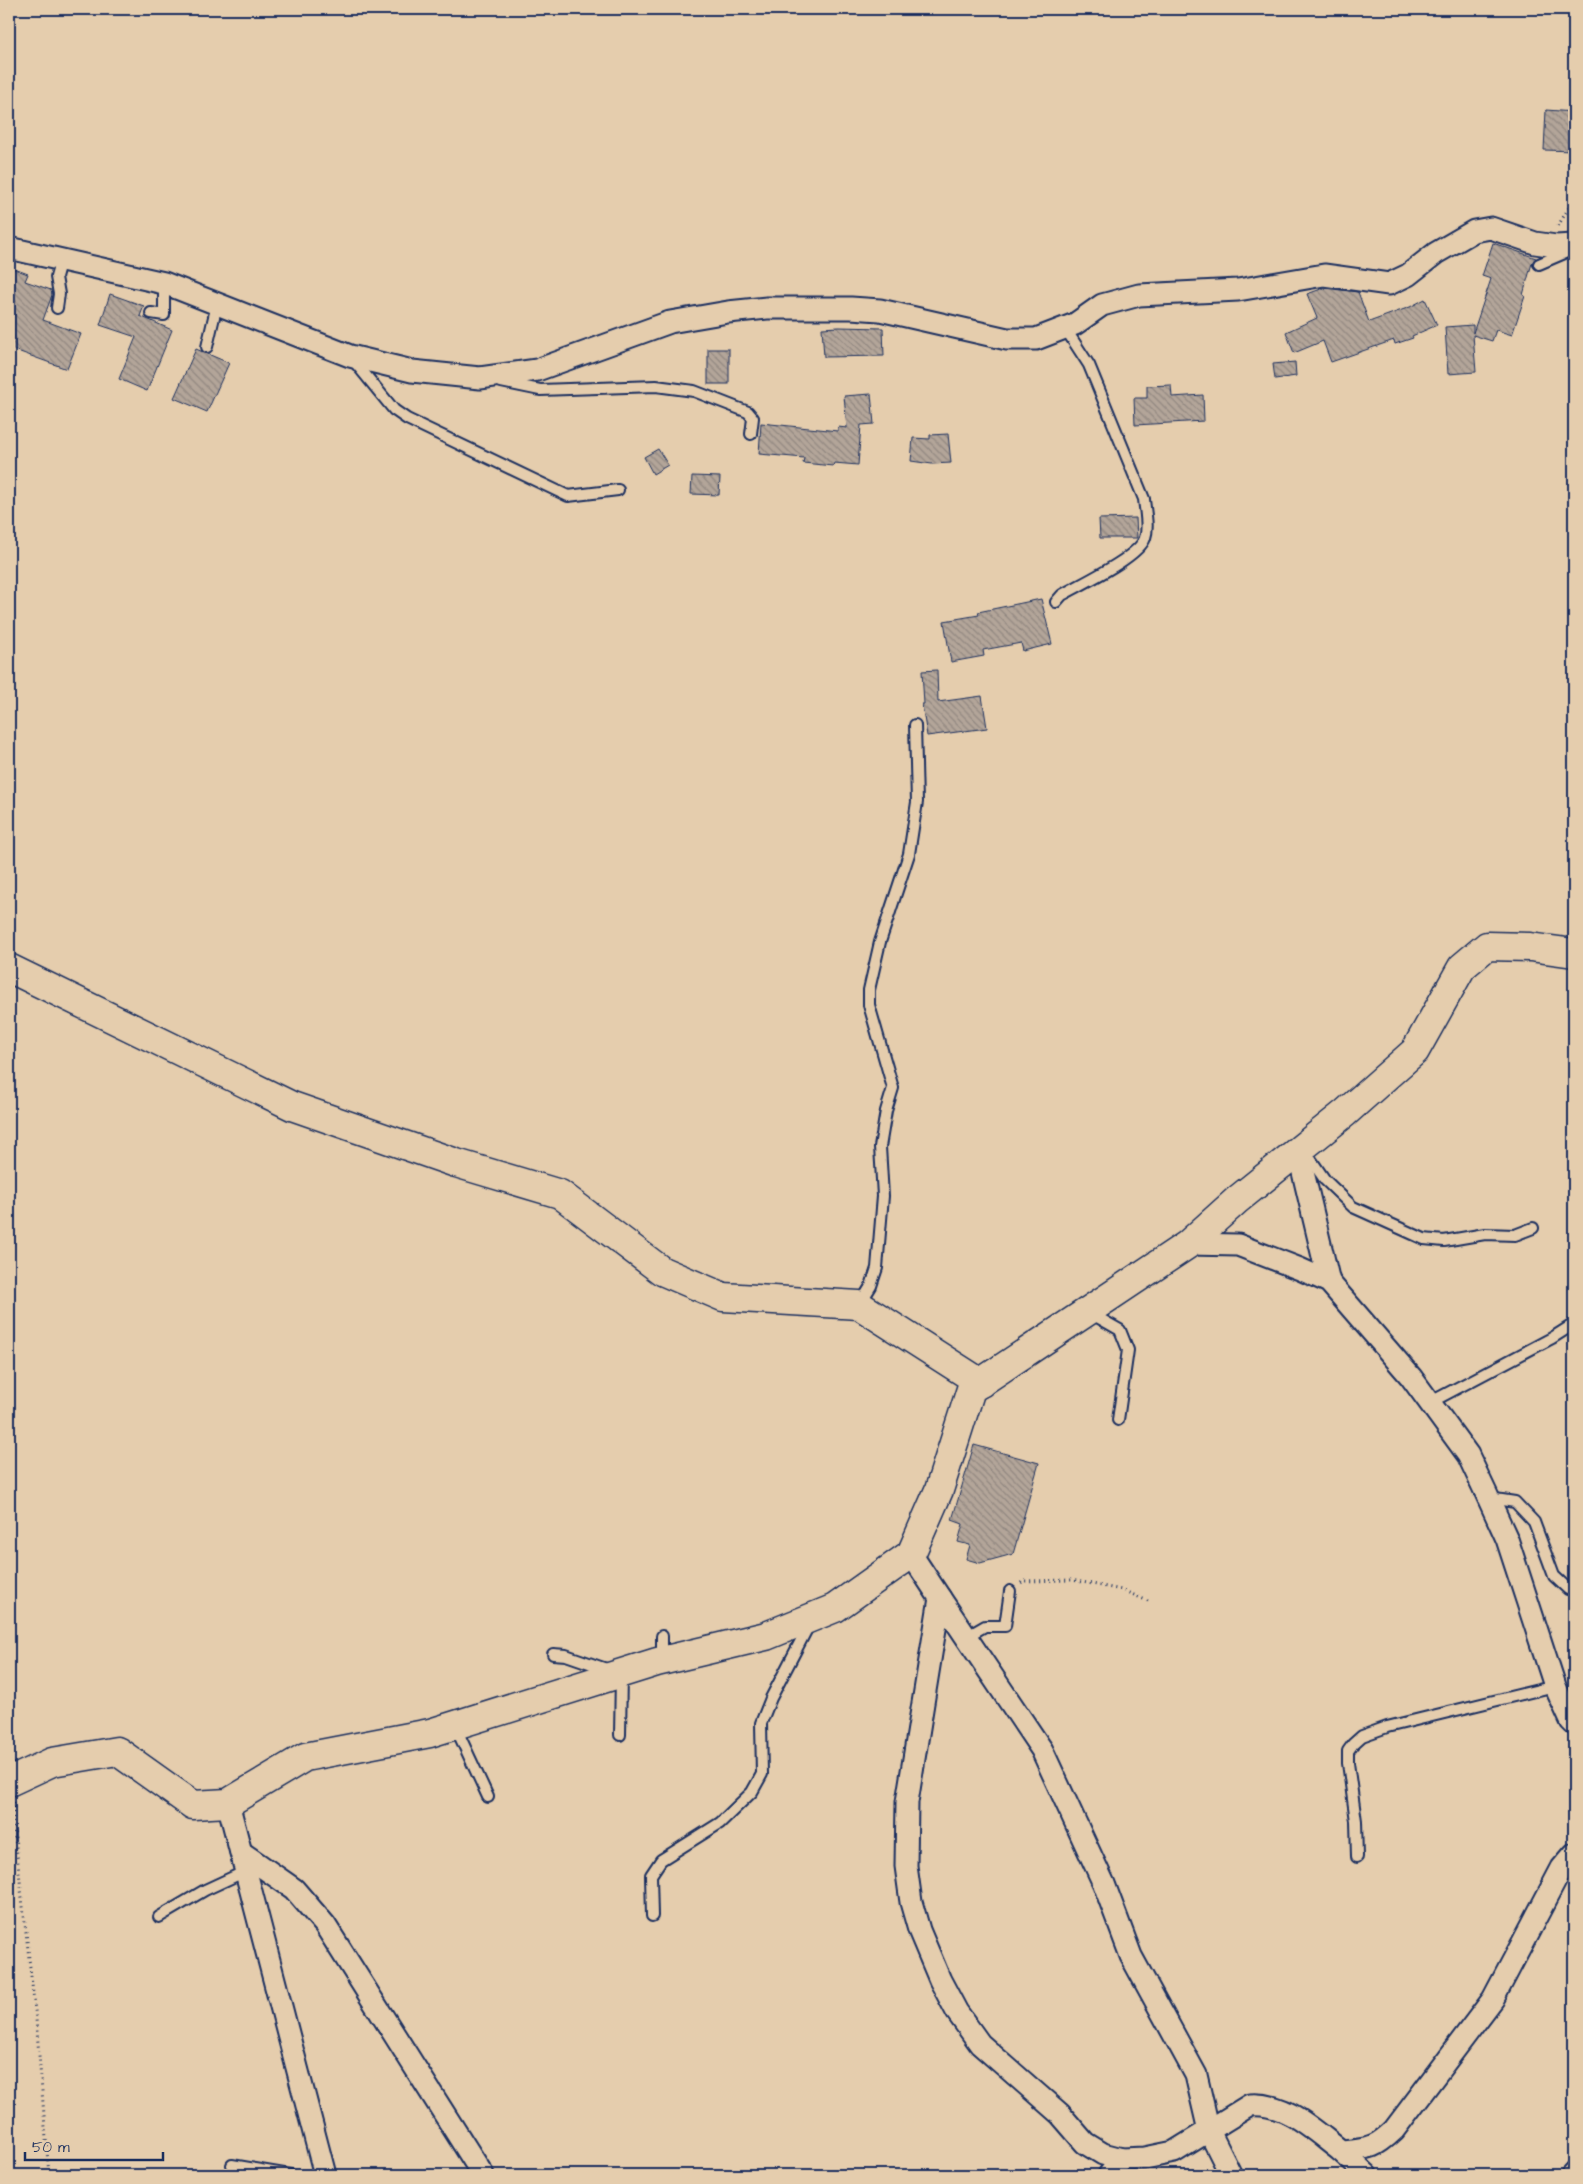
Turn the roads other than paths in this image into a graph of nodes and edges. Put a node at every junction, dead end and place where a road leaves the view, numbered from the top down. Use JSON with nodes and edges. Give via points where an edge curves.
{"nodes":[{"id":1,"x":1574,"y":247,"type":"edge"},
{"id":2,"x":9,"y":248,"type":"edge"},
{"id":3,"x":61,"y":259,"type":"junction"},
{"id":4,"x":164,"y":283,"type":"junction"},
{"id":5,"x":217,"y":304,"type":"junction"},
{"id":6,"x":56,"y":308,"type":"dead end"},
{"id":7,"x":150,"y":313,"type":"dead end"},
{"id":8,"x":1065,"y":328,"type":"junction"},
{"id":9,"x":206,"y":347,"type":"dead end"},
{"id":10,"x":350,"y":356,"type":"junction"},
{"id":11,"x":480,"y":378,"type":"junction"},
{"id":12,"x":751,"y":434,"type":"dead end"},
{"id":13,"x":618,"y":490,"type":"dead end"},
{"id":14,"x":1056,"y":602,"type":"dead end"},
{"id":15,"x":915,"y":725,"type":"dead end"},
{"id":16,"x":1574,"y":953,"type":"edge"},
{"id":17,"x":9,"y":968,"type":"edge"},
{"id":18,"x":1301,"y":1149,"type":"junction"},
{"id":19,"x":1533,"y":1228,"type":"dead end"},
{"id":20,"x":1188,"y":1244,"type":"junction"},
{"id":21,"x":1330,"y":1282,"type":"junction"},
{"id":22,"x":859,"y":1306,"type":"junction"},
{"id":23,"x":1087,"y":1312,"type":"junction"},
{"id":24,"x":1574,"y":1324,"type":"edge"},
{"id":25,"x":981,"y":1382,"type":"junction"},
{"id":26,"x":1429,"y":1403,"type":"junction"},
{"id":27,"x":1118,"y":1420,"type":"dead end"},
{"id":28,"x":1488,"y":1498,"type":"junction"},
{"id":29,"x":911,"y":1554,"type":"junction"},
{"id":30,"x":1574,"y":1590,"type":"edge"},
{"id":31,"x":1010,"y":1591,"type":"road end"},
{"id":32,"x":940,"y":1598,"type":"junction"},
{"id":33,"x":813,"y":1617,"type":"junction"},
{"id":34,"x":966,"y":1637,"type":"junction"},
{"id":35,"x":553,"y":1654,"type":"dead end"},
{"id":36,"x":620,"y":1674,"type":"junction"},
{"id":37,"x":1556,"y":1686,"type":"junction"},
{"id":38,"x":1574,"y":1724,"type":"edge"},
{"id":39,"x":454,"y":1725,"type":"junction"},
{"id":40,"x":620,"y":1736,"type":"dead end"},
{"id":41,"x":12,"y":1781,"type":"edge"},
{"id":42,"x":488,"y":1797,"type":"dead end"},
{"id":43,"x":228,"y":1803,"type":"junction"},
{"id":44,"x":1574,"y":1854,"type":"edge"},
{"id":45,"x":1356,"y":1857,"type":"dead end"},
{"id":46,"x":244,"y":1861,"type":"junction"},
{"id":47,"x":652,"y":1916,"type":"dead end"},
{"id":48,"x":159,"y":1917,"type":"dead end"},
{"id":49,"x":1209,"y":2131,"type":"junction"},
{"id":50,"x":1341,"y":2150,"type":"junction"},
{"id":51,"x":232,"y":2165,"type":"dead end"},
{"id":52,"x":1574,"y":2165,"type":"edge"},
{"id":53,"x":1116,"y":2167,"type":"edge"},
{"id":54,"x":290,"y":2175,"type":"edge"},
{"id":55,"x":325,"y":2175,"type":"edge"},
{"id":56,"x":483,"y":2175,"type":"edge"},
{"id":57,"x":1231,"y":2175,"type":"edge"},
{"id":58,"x":1367,"y":2175,"type":"edge"},
{"id":59,"x":1565,"y":2175,"type":"edge"}],
"edges":[{"from":1,"to":8,"type":"street","via":[[1542,255],[1535,243],[1491,228],[1474,232],[1389,284],[1324,275],[1238,290],[1138,295],[1102,305]]},
{"from":2,"to":3,"type":"street"},
{"from":3,"to":4,"type":"street"},
{"from":3,"to":6,"type":"lane","via":[[56,277],[59,294]]},
{"from":4,"to":5,"type":"street"},
{"from":4,"to":7,"type":"lane","via":[[164,315]]},
{"from":5,"to":9,"type":"lane"},
{"from":5,"to":10,"type":"street"},
{"from":8,"to":11,"type":"street","via":[[1036,339],[1007,339],[880,310],[766,308],[670,322],[537,370]]},
{"from":8,"to":14,"type":"lane","via":[[1093,374],[1144,499],[1146,522],[1145,538],[1134,553],[1062,595]]},
{"from":10,"to":11,"type":"street","via":[[412,371]]},
{"from":10,"to":13,"type":"lane","via":[[394,410],[407,419],[568,496]]},
{"from":11,"to":12,"type":"lane","via":[[540,390],[656,386],[694,391],[748,412],[753,418]]},
{"from":15,"to":22,"type":"lane","via":[[916,802],[909,854],[880,942],[869,990],[869,1005],[893,1088],[880,1147],[883,1196],[877,1268]]},
{"from":16,"to":18,"type":"street","via":[[1487,946],[1462,967],[1415,1051]]},
{"from":17,"to":22,"type":"street","via":[[292,1106],[456,1163],[560,1194],[662,1271],[723,1298]]},
{"from":18,"to":19,"type":"lane","via":[[1325,1180],[1354,1206],[1424,1239],[1444,1241],[1485,1234],[1515,1235]]},
{"from":18,"to":20,"type":"street"},
{"from":18,"to":21,"type":"street"},
{"from":20,"to":21,"type":"street","via":[[1238,1245]]},
{"from":20,"to":23,"type":"street"},
{"from":21,"to":26,"type":"street"},
{"from":22,"to":25,"type":"street"},
{"from":23,"to":25,"type":"street"},
{"from":23,"to":27,"type":"lane","via":[[1120,1330],[1128,1350]]},
{"from":24,"to":26,"type":"lane"},
{"from":25,"to":29,"type":"street","via":[[971,1389],[939,1490]]},
{"from":26,"to":28,"type":"street","via":[[1468,1455]]},
{"from":28,"to":30,"type":"lane","via":[[1515,1502],[1534,1522],[1554,1576],[1568,1589]]},
{"from":28,"to":37,"type":"street","via":[[1507,1539]]},
{"from":29,"to":32,"type":"street"},
{"from":29,"to":33,"type":"street","via":[[835,1608]]},
{"from":31,"to":34,"type":"lane","via":[[1005,1626],[985,1626]]},
{"from":32,"to":34,"type":"street"},
{"from":32,"to":53,"type":"street","via":[[907,1802],[906,1866],[919,1930],[957,2012],[980,2044],[1060,2114],[1085,2143]]},
{"from":33,"to":36,"type":"street","via":[[766,1636],[662,1649]]},
{"from":33,"to":47,"type":"lane","via":[[761,1723],[762,1774],[752,1792],[720,1823],[660,1860],[651,1874]]},
{"from":34,"to":49,"type":"street","via":[[1042,1750],[1104,1884],[1130,1956],[1196,2076]]},
{"from":35,"to":36,"type":"lane"},
{"from":36,"to":39,"type":"street"},
{"from":36,"to":40,"type":"lane"},
{"from":37,"to":38,"type":"street"},
{"from":37,"to":45,"type":"lane","via":[[1362,1736],[1348,1752],[1356,1821]]},
{"from":39,"to":42,"type":"lane"},
{"from":39,"to":43,"type":"street","via":[[430,1733],[305,1757]]},
{"from":41,"to":43,"type":"street","via":[[52,1762],[117,1751],[193,1805]]},
{"from":43,"to":46,"type":"street"},
{"from":44,"to":50,"type":"street","via":[[1562,1868],[1493,1999],[1394,2130],[1378,2145]]},
{"from":46,"to":48,"type":"lane","via":[[205,1890]]},
{"from":46,"to":55,"type":"street"},
{"from":46,"to":56,"type":"street","via":[[294,1889],[325,1925]]},
{"from":49,"to":50,"type":"street","via":[[1250,2105],[1263,2104],[1280,2108],[1298,2118]]},
{"from":49,"to":53,"type":"street","via":[[1174,2152]]},
{"from":49,"to":57,"type":"street"},
{"from":50,"to":58,"type":"street"},
{"from":51,"to":54,"type":"lane"},
{"from":52,"to":59,"type":"lane"}]}
